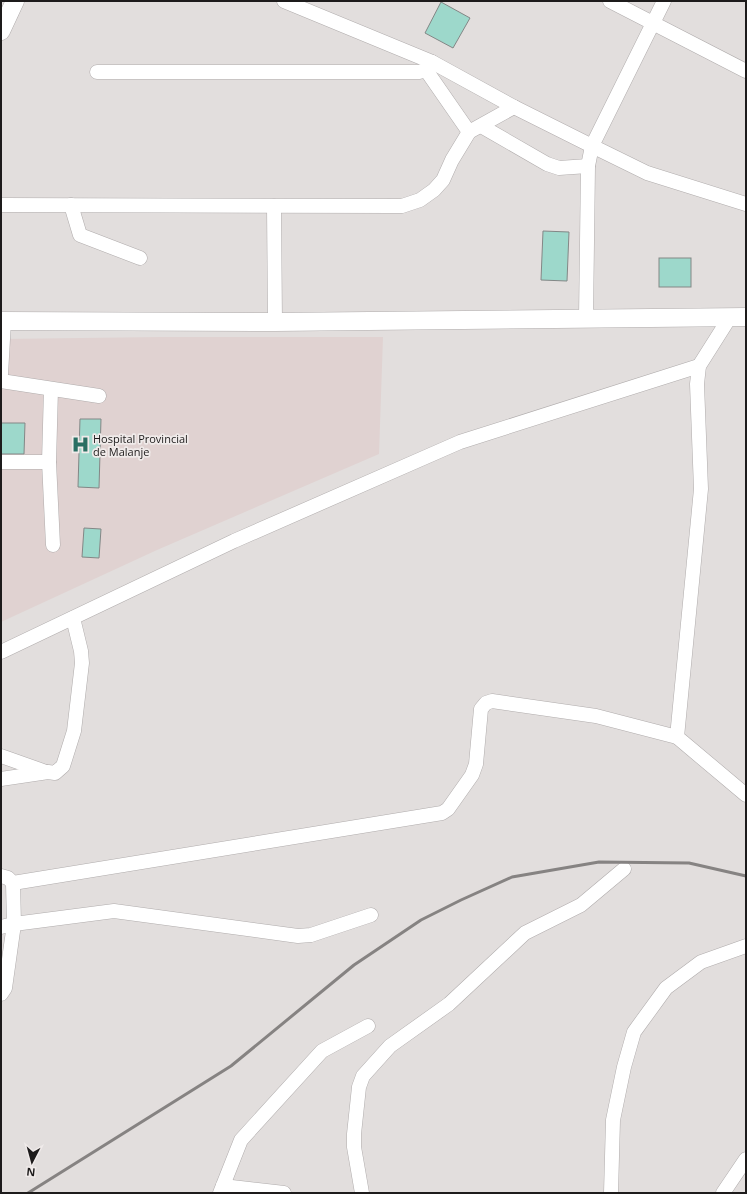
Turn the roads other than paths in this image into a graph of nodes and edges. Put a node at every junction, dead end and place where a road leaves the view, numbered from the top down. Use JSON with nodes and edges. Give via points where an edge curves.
{"nodes":[{"id":1,"x":15,"y":1,"type":"edge"},
{"id":2,"x":284,"y":1,"type":"edge"},
{"id":3,"x":610,"y":1,"type":"edge"},
{"id":4,"x":664,"y":1,"type":"edge"},
{"id":5,"x":652,"y":22,"type":"junction"},
{"id":6,"x":1,"y":31,"type":"edge"},
{"id":7,"x":429,"y":66,"type":"junction"},
{"id":8,"x":746,"y":71,"type":"edge"},
{"id":9,"x":97,"y":72,"type":"dead end"},
{"id":10,"x":514,"y":107,"type":"junction"},
{"id":11,"x":475,"y":129,"type":"junction"},
{"id":12,"x":592,"y":146,"type":"junction"},
{"id":13,"x":588,"y":166,"type":"junction"},
{"id":14,"x":746,"y":204,"type":"edge"},
{"id":15,"x":1,"y":205,"type":"edge"},
{"id":16,"x":71,"y":205,"type":"junction"},
{"id":17,"x":274,"y":206,"type":"junction"},
{"id":18,"x":140,"y":258,"type":"dead end"},
{"id":19,"x":738,"y":317,"type":"edge"},
{"id":20,"x":586,"y":318,"type":"junction"},
{"id":21,"x":2,"y":322,"type":"edge"},
{"id":22,"x":275,"y":322,"type":"junction"},
{"id":23,"x":699,"y":366,"type":"junction"},
{"id":24,"x":1,"y":374,"type":"edge"},
{"id":25,"x":1,"y":381,"type":"edge"},
{"id":26,"x":51,"y":389,"type":"junction"},
{"id":27,"x":99,"y":396,"type":"dead end"},
{"id":28,"x":1,"y":462,"type":"edge"},
{"id":29,"x":49,"y":462,"type":"junction"},
{"id":30,"x":53,"y":545,"type":"dead end"},
{"id":31,"x":73,"y":618,"type":"junction"},
{"id":32,"x":1,"y":652,"type":"edge"},
{"id":33,"x":677,"y":737,"type":"junction"},
{"id":34,"x":1,"y":756,"type":"edge"},
{"id":35,"x":48,"y":772,"type":"junction"},
{"id":36,"x":1,"y":779,"type":"edge"},
{"id":37,"x":746,"y":795,"type":"edge"},
{"id":38,"x":624,"y":869,"type":"dead end"},
{"id":39,"x":7,"y":880,"type":"edge"},
{"id":40,"x":371,"y":915,"type":"dead end"},
{"id":41,"x":8,"y":926,"type":"edge"},
{"id":42,"x":746,"y":946,"type":"edge"},
{"id":43,"x":1,"y":994,"type":"edge"},
{"id":44,"x":368,"y":1026,"type":"dead end"},
{"id":45,"x":746,"y":1159,"type":"edge"},
{"id":46,"x":221,"y":1190,"type":"edge"},
{"id":47,"x":284,"y":1193,"type":"edge"},
{"id":48,"x":362,"y":1193,"type":"edge"},
{"id":49,"x":611,"y":1193,"type":"edge"},
{"id":50,"x":723,"y":1193,"type":"edge"}],
"edges":[{"from":1,"to":6,"type":"main road"},
{"from":2,"to":7,"type":"street"},
{"from":3,"to":5,"type":"street"},
{"from":4,"to":5,"type":"street"},
{"from":5,"to":8,"type":"street"},
{"from":5,"to":12,"type":"street"},
{"from":7,"to":9,"type":"street","via":[[419,72]]},
{"from":7,"to":10,"type":"street"},
{"from":7,"to":11,"type":"street"},
{"from":10,"to":11,"type":"street"},
{"from":10,"to":12,"type":"street"},
{"from":11,"to":13,"type":"street","via":[[559,168]]},
{"from":11,"to":17,"type":"street","via":[[452,160],[443,180],[428,196],[420,200],[402,206]]},
{"from":12,"to":13,"type":"street"},
{"from":12,"to":14,"type":"street","via":[[646,173]]},
{"from":13,"to":20,"type":"street"},
{"from":15,"to":16,"type":"street"},
{"from":16,"to":17,"type":"street"},
{"from":16,"to":18,"type":"street","via":[[80,235]]},
{"from":17,"to":22,"type":"street"},
{"from":19,"to":20,"type":"main road"},
{"from":19,"to":23,"type":"street"},
{"from":20,"to":22,"type":"main road"},
{"from":21,"to":22,"type":"main road"},
{"from":21,"to":24,"type":"street"},
{"from":23,"to":31,"type":"street","via":[[460,442],[234,541]]},
{"from":23,"to":33,"type":"street","via":[[697,384],[701,489]]},
{"from":25,"to":26,"type":"street"},
{"from":26,"to":27,"type":"street"},
{"from":26,"to":29,"type":"street"},
{"from":28,"to":29,"type":"street"},
{"from":29,"to":30,"type":"street"},
{"from":31,"to":32,"type":"street"},
{"from":31,"to":35,"type":"street","via":[[82,663],[74,731],[63,766],[55,773]]},
{"from":33,"to":37,"type":"street"},
{"from":33,"to":39,"type":"street","via":[[596,716],[486,702],[481,710],[476,764],[472,775],[448,809],[442,813]]},
{"from":34,"to":35,"type":"street"},
{"from":35,"to":36,"type":"street"},
{"from":38,"to":48,"type":"street","via":[[581,906],[525,933],[449,1004],[390,1046],[363,1076],[359,1087],[354,1134]]},
{"from":39,"to":41,"type":"street"},
{"from":40,"to":41,"type":"street","via":[[310,935],[298,936],[114,911]]},
{"from":41,"to":43,"type":"street","via":[[5,988]]},
{"from":42,"to":49,"type":"street","via":[[701,962],[666,988],[634,1032],[613,1120]]},
{"from":44,"to":46,"type":"street","via":[[322,1051],[241,1140]]},
{"from":45,"to":50,"type":"street"},
{"from":46,"to":47,"type":"street"}]}
